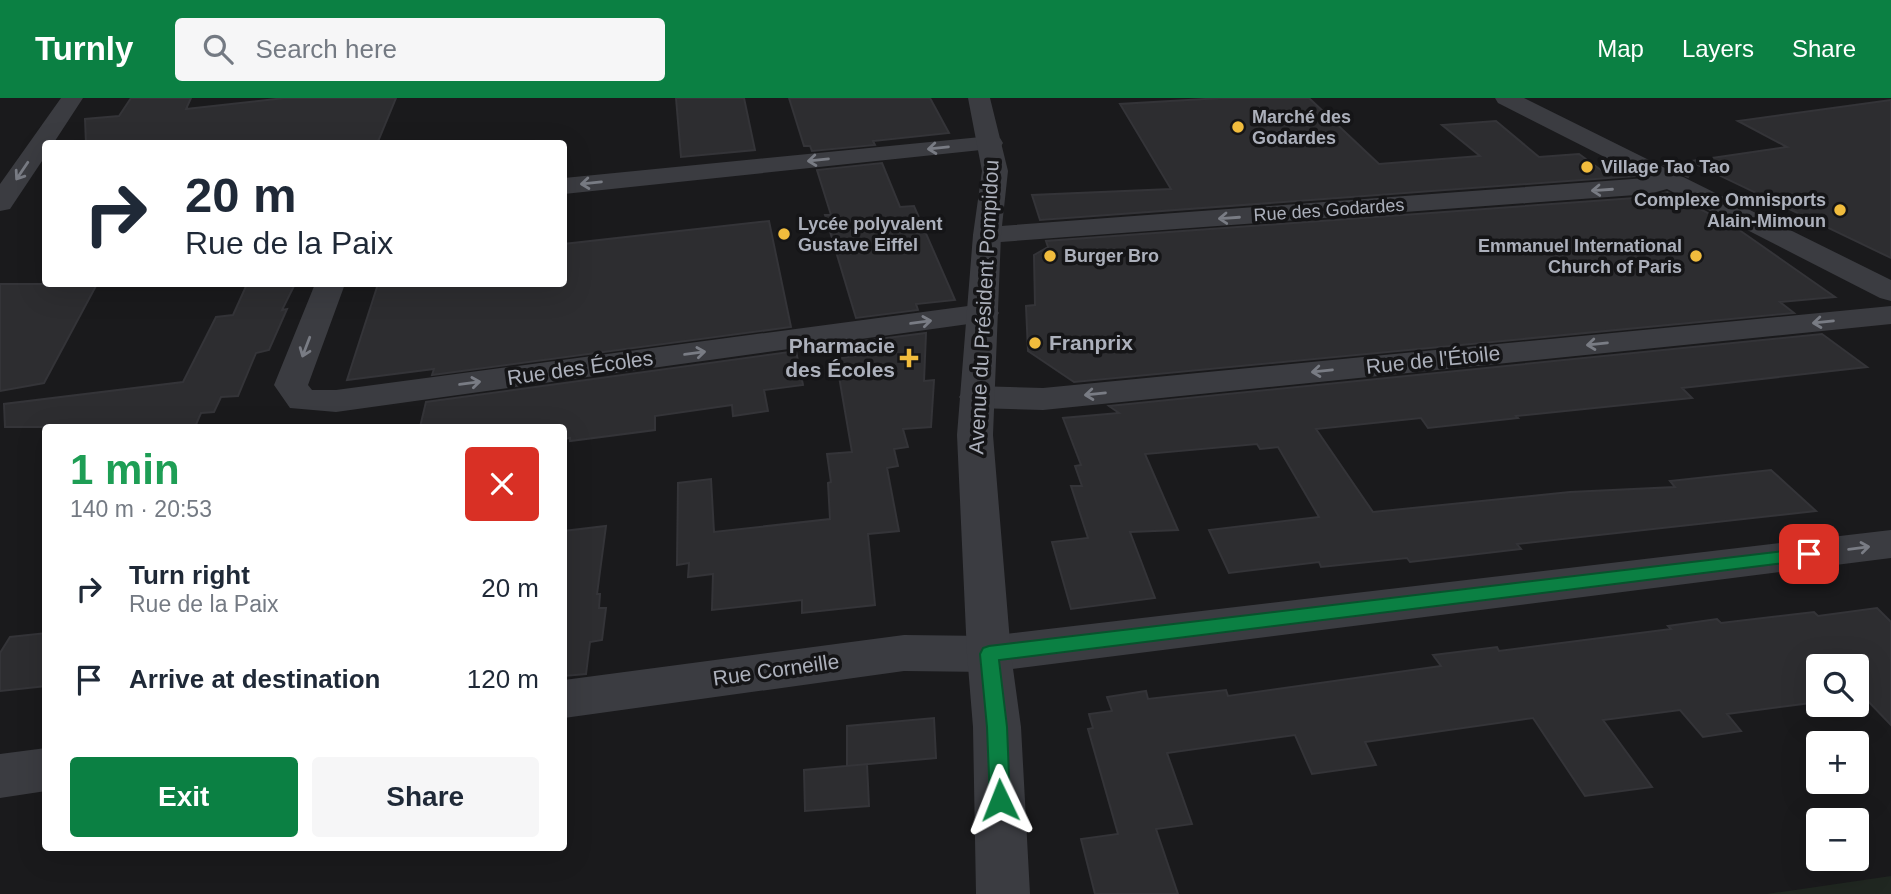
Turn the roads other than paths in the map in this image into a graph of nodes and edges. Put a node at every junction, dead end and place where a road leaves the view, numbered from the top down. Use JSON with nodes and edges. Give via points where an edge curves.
{"nodes":[{"id":1,"x":72,"y":98,"type":"edge"},
{"id":2,"x":979,"y":98,"type":"edge"},
{"id":3,"x":1556,"y":99,"type":"edge"},
{"id":4,"x":1514,"y":102,"type":"edge"},
{"id":5,"x":43,"y":140,"type":"edge"},
{"id":6,"x":42,"y":142,"type":"edge"},
{"id":7,"x":991,"y":143,"type":"junction"},
{"id":8,"x":1670,"y":181,"type":"junction"},
{"id":9,"x":567,"y":186,"type":"edge"},
{"id":10,"x":0,"y":203,"type":"edge"},
{"id":11,"x":987,"y":235,"type":"junction"},
{"id":12,"x":329,"y":287,"type":"edge"},
{"id":13,"x":1891,"y":292,"type":"edge"},
{"id":14,"x":983,"y":313,"type":"junction"},
{"id":15,"x":1891,"y":315,"type":"edge"},
{"id":16,"x":976,"y":397,"type":"junction"},
{"id":17,"x":1891,"y":544,"type":"edge"},
{"id":18,"x":989,"y":654,"type":"junction"},
{"id":19,"x":567,"y":699,"type":"edge"},
{"id":20,"x":42,"y":770,"type":"edge"},
{"id":21,"x":0,"y":776,"type":"edge"},
{"id":22,"x":1003,"y":894,"type":"edge"}],
"edges":[{"from":1,"to":5,"type":"street","one_way":true},
{"from":2,"to":7,"type":"street","name":"Avenue du Président Pompidou"},
{"from":3,"to":4,"type":"street"},
{"from":4,"to":8,"type":"street"},
{"from":6,"to":10,"type":"street","one_way":true},
{"from":7,"to":9,"type":"street","one_way":true},
{"from":7,"to":11,"type":"street","name":"Avenue du Président Pompidou","via":[[995,171]]},
{"from":8,"to":11,"type":"street","name":"Rue des Godardes","one_way":true},
{"from":8,"to":13,"type":"street"},
{"from":11,"to":14,"type":"street","name":"Avenue du Président Pompidou"},
{"from":12,"to":14,"type":"street","name":"Rue des Écoles","one_way":true,"via":[[291,386],[302,400],[336,401]]},
{"from":14,"to":16,"type":"street","name":"Avenue du Président Pompidou"},
{"from":15,"to":16,"type":"street","name":"Rue de l'Étoile","one_way":true,"via":[[1043,399]]},
{"from":16,"to":18,"type":"street","name":"Avenue du Président Pompidou"},
{"from":18,"to":17,"type":"street","name":"Rue Corneille","one_way":true},
{"from":18,"to":19,"type":"street","name":"Rue Corneille","via":[[904,653]]},
{"from":18,"to":22,"type":"street","name":"Avenue du Président Pompidou","via":[[997,727]]},
{"from":20,"to":21,"type":"street"}]}
